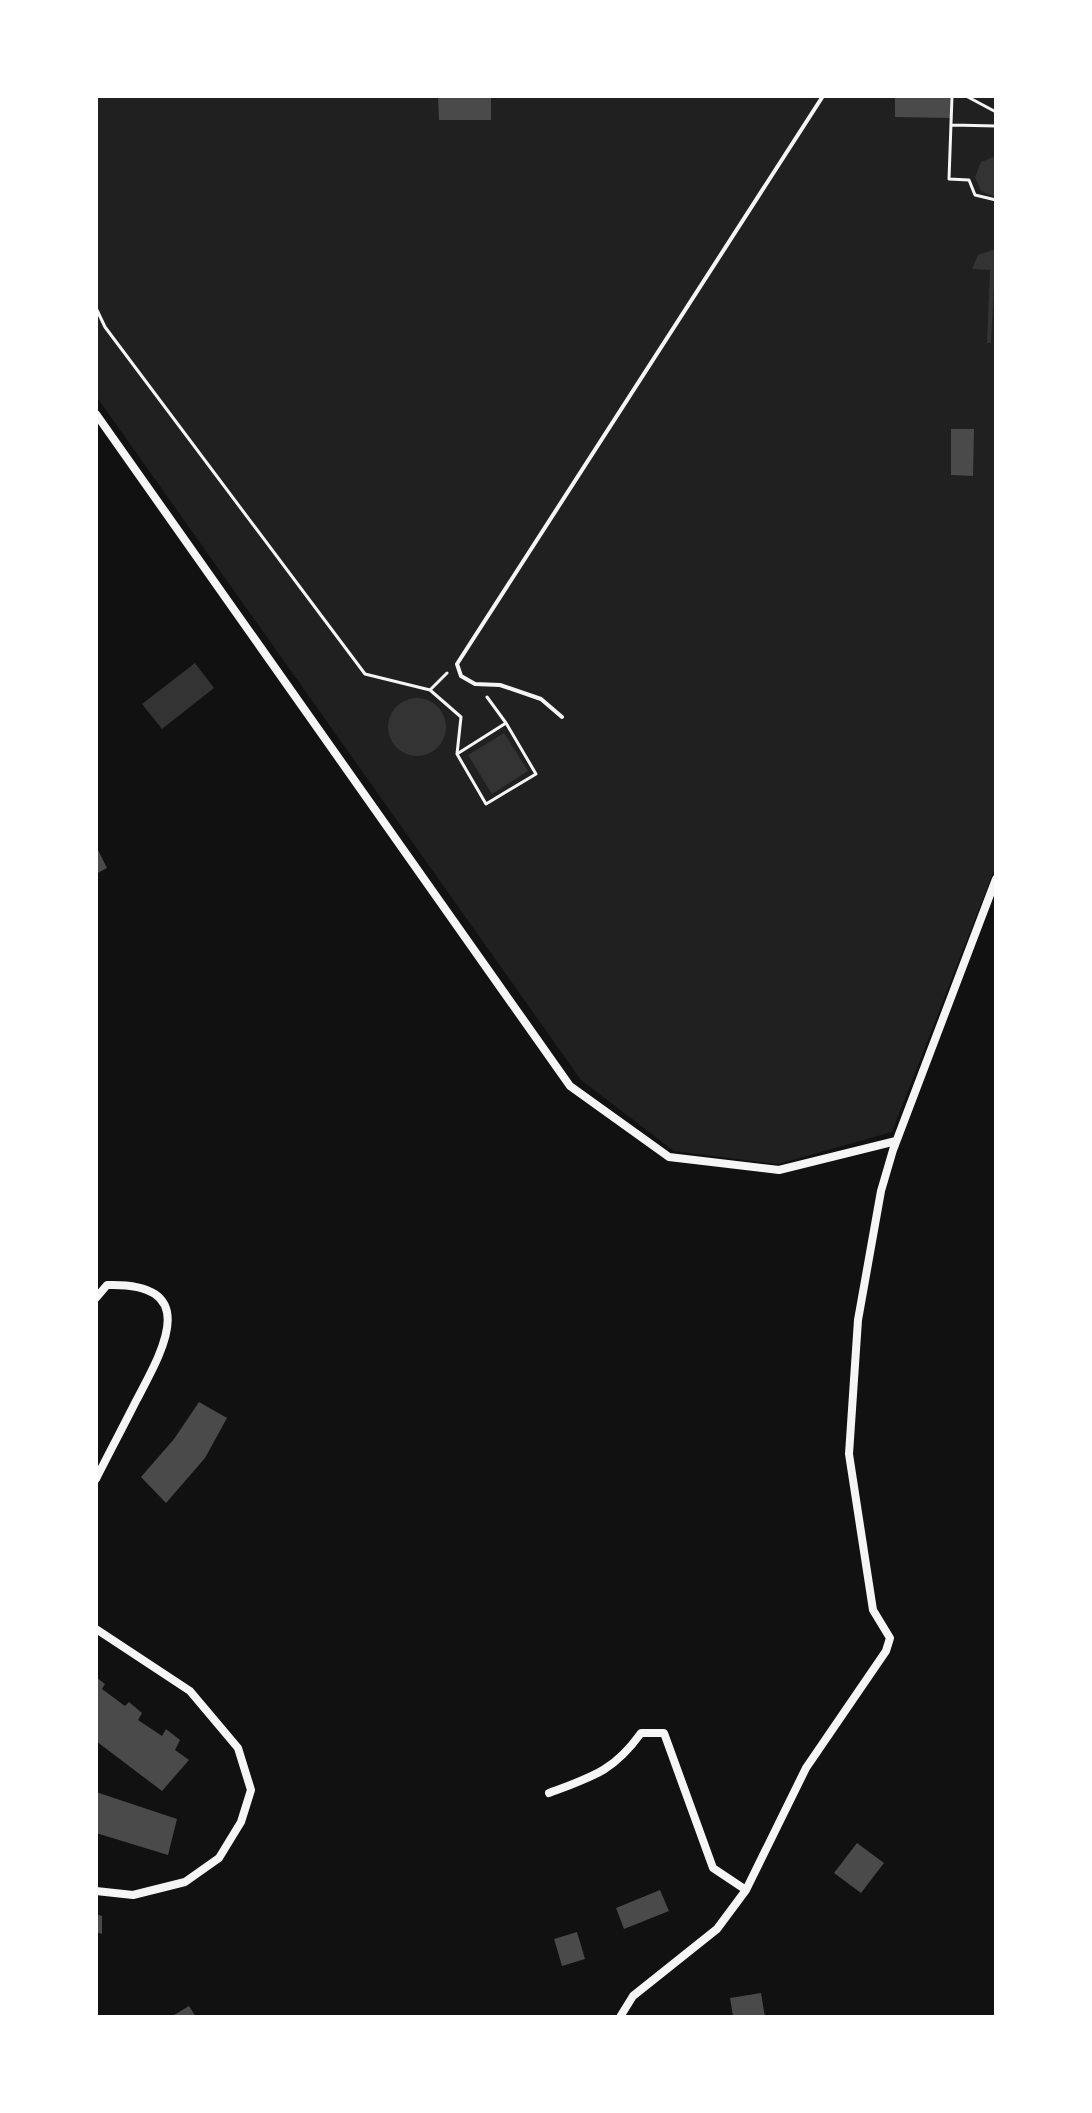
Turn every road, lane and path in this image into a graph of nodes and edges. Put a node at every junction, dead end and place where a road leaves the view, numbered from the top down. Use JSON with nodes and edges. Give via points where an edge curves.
{"nodes":[{"id":1,"x":823,"y":96,"type":"edge"},
{"id":2,"x":952,"y":96,"type":"edge"},
{"id":3,"x":966,"y":96,"type":"edge"},
{"id":4,"x":996,"y":112,"type":"edge"},
{"id":5,"x":952,"y":125,"type":"junction"},
{"id":6,"x":996,"y":126,"type":"edge"},
{"id":7,"x":996,"y":200,"type":"edge"},
{"id":8,"x":96,"y":308,"type":"edge"},
{"id":9,"x":96,"y":414,"type":"edge"},
{"id":10,"x":457,"y":664,"type":"junction"},
{"id":11,"x":475,"y":684,"type":"junction"},
{"id":12,"x":430,"y":690,"type":"junction"},
{"id":13,"x":562,"y":717,"type":"dead end"},
{"id":14,"x":506,"y":723,"type":"junction"},
{"id":15,"x":457,"y":754,"type":"junction"},
{"id":16,"x":996,"y":879,"type":"edge"},
{"id":17,"x":896,"y":1141,"type":"junction"},
{"id":18,"x":96,"y":1298,"type":"edge"},
{"id":19,"x":96,"y":1479,"type":"edge"},
{"id":20,"x":96,"y":1629,"type":"edge"},
{"id":21,"x":549,"y":1793,"type":"dead end"},
{"id":22,"x":746,"y":1890,"type":"junction"},
{"id":23,"x":96,"y":1891,"type":"edge"},
{"id":24,"x":620,"y":2017,"type":"edge"}],
"edges":[{"from":1,"to":10,"type":"lane"},
{"from":2,"to":5,"type":"path"},
{"from":3,"to":4,"type":"path"},
{"from":5,"to":6,"type":"path"},
{"from":5,"to":7,"type":"path","via":[[949,179],[969,180],[975,195]]},
{"from":8,"to":12,"type":"path","via":[[105,327],[365,674]]},
{"from":9,"to":17,"type":"street","via":[[570,1086],[669,1157],[779,1170]]},
{"from":10,"to":11,"type":"lane","via":[[461,676]]},
{"from":10,"to":12,"type":"path"},
{"from":11,"to":13,"type":"lane","via":[[500,685],[541,699]]},
{"from":11,"to":14,"type":"path"},
{"from":12,"to":15,"type":"path","via":[[461,717]]},
{"from":14,"to":15,"type":"path"},
{"from":14,"to":15,"type":"path","via":[[536,774],[486,804]]},
{"from":16,"to":17,"type":"street"},
{"from":17,"to":22,"type":"street","via":[[881,1191],[858,1320],[849,1454],[873,1610],[890,1638],[806,1768]]},
{"from":18,"to":19,"type":"street","via":[[107,1285],[133,1284],[157,1295],[168,1315],[166,1345]]},
{"from":20,"to":23,"type":"street","via":[[190,1691],[238,1748],[251,1790],[241,1822],[219,1858],[185,1882],[133,1895]]},
{"from":21,"to":22,"type":"street","via":[[599,1774],[623,1757],[641,1733],[664,1733],[713,1868]]},
{"from":22,"to":24,"type":"street","via":[[717,1929],[633,1996]]}]}
